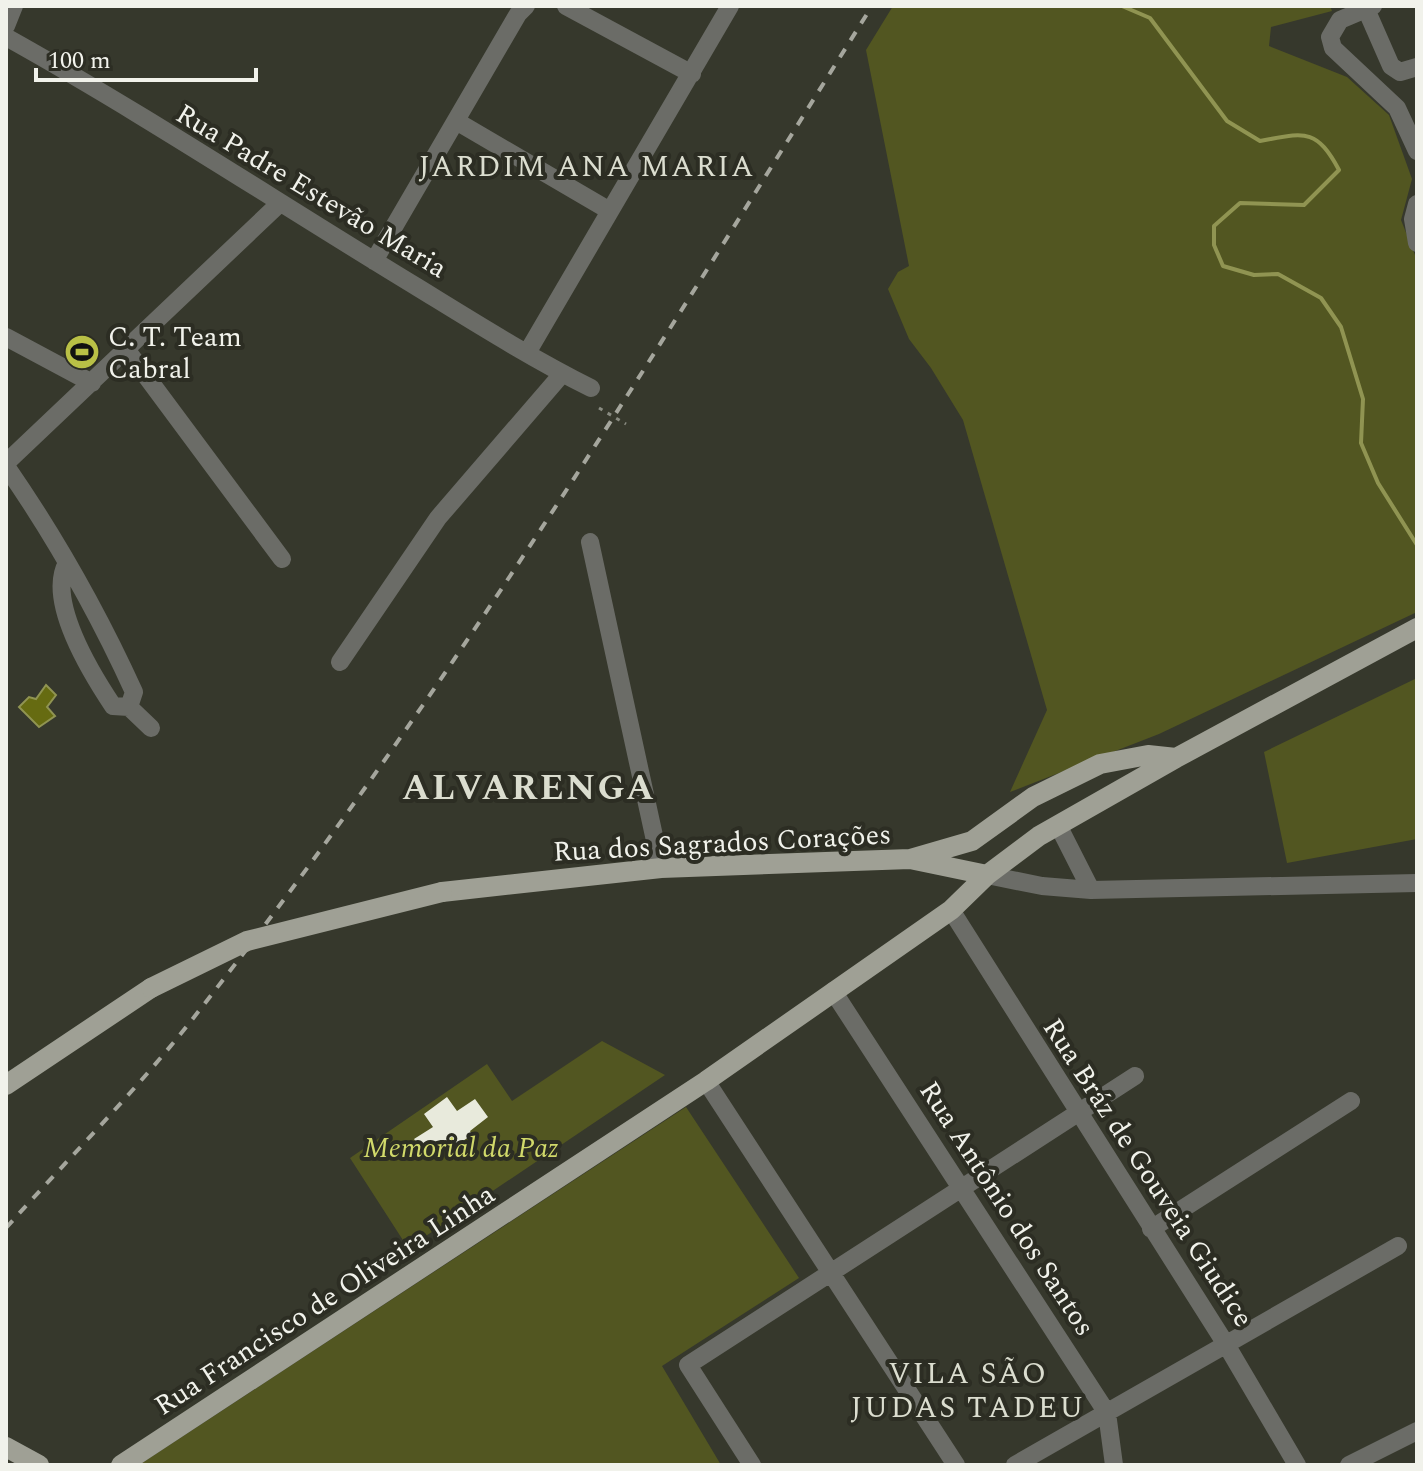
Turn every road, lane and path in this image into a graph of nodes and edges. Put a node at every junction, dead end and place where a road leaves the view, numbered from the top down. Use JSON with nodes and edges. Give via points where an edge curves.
{"nodes":[{"id":1,"x":14,"y":6,"type":"edge"},
{"id":2,"x":526,"y":6,"type":"edge"},
{"id":3,"x":566,"y":6,"type":"edge"},
{"id":4,"x":730,"y":6,"type":"edge"},
{"id":5,"x":1369,"y":8,"type":"edge"},
{"id":6,"x":6,"y":26,"type":"edge"},
{"id":7,"x":6,"y":37,"type":"edge"},
{"id":8,"x":1417,"y":67,"type":"edge"},
{"id":9,"x":692,"y":74,"type":"junction"},
{"id":10,"x":456,"y":121,"type":"junction"},
{"id":11,"x":1417,"y":151,"type":"edge"},
{"id":12,"x":279,"y":204,"type":"junction"},
{"id":13,"x":1417,"y":204,"type":"edge"},
{"id":14,"x":610,"y":211,"type":"junction"},
{"id":15,"x":1417,"y":243,"type":"edge"},
{"id":16,"x":374,"y":261,"type":"junction"},
{"id":17,"x":6,"y":337,"type":"edge"},
{"id":18,"x":126,"y":349,"type":"junction"},
{"id":19,"x":527,"y":353,"type":"junction"},
{"id":20,"x":562,"y":374,"type":"junction"},
{"id":21,"x":92,"y":383,"type":"junction"},
{"id":22,"x":591,"y":388,"type":"dead end"},
{"id":23,"x":599,"y":408,"type":"dead end"},
{"id":24,"x":626,"y":424,"type":"dead end"},
{"id":25,"x":6,"y":465,"type":"edge"},
{"id":26,"x":590,"y":542,"type":"dead end"},
{"id":27,"x":282,"y":559,"type":"dead end"},
{"id":28,"x":67,"y":563,"type":"junction"},
{"id":29,"x":1417,"y":628,"type":"edge"},
{"id":30,"x":340,"y":662,"type":"dead end"},
{"id":31,"x":129,"y":707,"type":"junction"},
{"id":32,"x":151,"y":728,"type":"dead end"},
{"id":33,"x":1176,"y":758,"type":"junction"},
{"id":34,"x":1033,"y":797,"type":"junction"},
{"id":35,"x":1058,"y":825,"type":"junction"},
{"id":36,"x":910,"y":859,"type":"junction"},
{"id":37,"x":661,"y":868,"type":"junction"},
{"id":38,"x":987,"y":875,"type":"junction"},
{"id":39,"x":1417,"y":883,"type":"edge"},
{"id":40,"x":1091,"y":890,"type":"junction"},
{"id":41,"x":951,"y":910,"type":"junction"},
{"id":42,"x":833,"y":991,"type":"junction"},
{"id":43,"x":1135,"y":1076,"type":"dead end"},
{"id":44,"x":706,"y":1081,"type":"junction"},
{"id":45,"x":6,"y":1085,"type":"edge"},
{"id":46,"x":1351,"y":1101,"type":"dead end"},
{"id":47,"x":1076,"y":1113,"type":"junction"},
{"id":48,"x":963,"y":1188,"type":"junction"},
{"id":49,"x":1151,"y":1229,"type":"junction"},
{"id":50,"x":1398,"y":1246,"type":"dead end"},
{"id":51,"x":829,"y":1271,"type":"junction"},
{"id":52,"x":1227,"y":1346,"type":"junction"},
{"id":53,"x":1107,"y":1413,"type":"junction"},
{"id":54,"x":1417,"y":1431,"type":"edge"},
{"id":55,"x":149,"y":1446,"type":"junction"},
{"id":56,"x":16,"y":1455,"type":"edge"},
{"id":57,"x":39,"y":1465,"type":"edge"},
{"id":58,"x":121,"y":1465,"type":"edge"},
{"id":59,"x":134,"y":1465,"type":"edge"},
{"id":60,"x":752,"y":1465,"type":"edge"},
{"id":61,"x":956,"y":1465,"type":"edge"},
{"id":62,"x":1015,"y":1465,"type":"edge"},
{"id":63,"x":1114,"y":1465,"type":"edge"},
{"id":64,"x":1297,"y":1465,"type":"edge"},
{"id":65,"x":1349,"y":1465,"type":"edge"}],
"edges":[{"from":1,"to":6,"type":"street"},
{"from":2,"to":10,"type":"street"},
{"from":3,"to":9,"type":"street"},
{"from":4,"to":9,"type":"street"},
{"from":5,"to":8,"type":"street","via":[[1391,66],[1400,72]]},
{"from":5,"to":11,"type":"street","via":[[1340,20],[1330,37],[1333,48],[1397,108]]},
{"from":7,"to":12,"type":"street","name":"Rua Padre Estevão Maria"},
{"from":9,"to":14,"type":"street"},
{"from":10,"to":14,"type":"street"},
{"from":10,"to":16,"type":"street"},
{"from":12,"to":16,"type":"street","name":"Rua Padre Estevão Maria"},
{"from":12,"to":18,"type":"street"},
{"from":13,"to":15,"type":"street"},
{"from":14,"to":19,"type":"street"},
{"from":16,"to":19,"type":"street","name":"Rua Padre Estevão Maria"},
{"from":17,"to":21,"type":"street"},
{"from":18,"to":21,"type":"street"},
{"from":18,"to":27,"type":"street"},
{"from":19,"to":20,"type":"street","name":"Rua Padre Estevão Maria"},
{"from":20,"to":22,"type":"street","name":"Rua Padre Estevão Maria"},
{"from":20,"to":30,"type":"street","via":[[438,518]]},
{"from":21,"to":25,"type":"street"},
{"from":23,"to":24,"type":"path"},
{"from":25,"to":28,"type":"street"},
{"from":26,"to":37,"type":"street"},
{"from":28,"to":31,"type":"street","via":[[134,692]]},
{"from":28,"to":31,"type":"street","via":[[60,595],[72,631],[113,706]]},
{"from":29,"to":33,"type":"main road","name":"Rua Francisco de Oliveira Linha"},
{"from":31,"to":32,"type":"street"},
{"from":33,"to":34,"type":"main road","via":[[1148,755],[1100,764]]},
{"from":33,"to":35,"type":"main road","name":"Rua Francisco de Oliveira Linha"},
{"from":34,"to":35,"type":"main road"},
{"from":34,"to":36,"type":"main road","via":[[972,841]]},
{"from":35,"to":38,"type":"main road","name":"Rua Francisco de Oliveira Linha"},
{"from":35,"to":40,"type":"street"},
{"from":36,"to":37,"type":"main road","name":"Rua dos Sagrados Corações"},
{"from":36,"to":38,"type":"main road"},
{"from":37,"to":45,"type":"main road","name":"Rua dos Sagrados Corações","bridge":true,"via":[[442,892],[247,941],[151,988]]},
{"from":38,"to":40,"type":"street"},
{"from":38,"to":41,"type":"main road","name":"Rua Francisco de Oliveira Linha"},
{"from":39,"to":40,"type":"street"},
{"from":41,"to":42,"type":"main road","name":"Rua Francisco de Oliveira Linha"},
{"from":41,"to":47,"type":"street","name":"Rua Bráz de Gouveia Giudice"},
{"from":42,"to":44,"type":"main road","name":"Rua Francisco de Oliveira Linha"},
{"from":42,"to":48,"type":"street","name":"Rua Antônio dos Santos"},
{"from":43,"to":47,"type":"street"},
{"from":44,"to":51,"type":"street"},
{"from":44,"to":55,"type":"main road","name":"Rua Francisco de Oliveira Linha"},
{"from":46,"to":49,"type":"street"},
{"from":47,"to":48,"type":"street"},
{"from":47,"to":49,"type":"street","name":"Rua Bráz de Gouveia Giudice"},
{"from":48,"to":51,"type":"street"},
{"from":48,"to":53,"type":"street","name":"Rua Antônio dos Santos"},
{"from":49,"to":52,"type":"street","name":"Rua Bráz de Gouveia Giudice"},
{"from":50,"to":52,"type":"street"},
{"from":51,"to":60,"type":"street","via":[[688,1365]]},
{"from":51,"to":61,"type":"street"},
{"from":52,"to":53,"type":"street"},
{"from":52,"to":64,"type":"street","name":"Rua Bráz de Gouveia Giudice"},
{"from":53,"to":62,"type":"street"},
{"from":53,"to":63,"type":"street","name":"Rua Antônio dos Santos"},
{"from":54,"to":65,"type":"street"},
{"from":55,"to":58,"type":"main road","name":"Rua Francisco de Oliveira Linha"},
{"from":55,"to":59,"type":"main road"},
{"from":56,"to":57,"type":"main road"}]}
